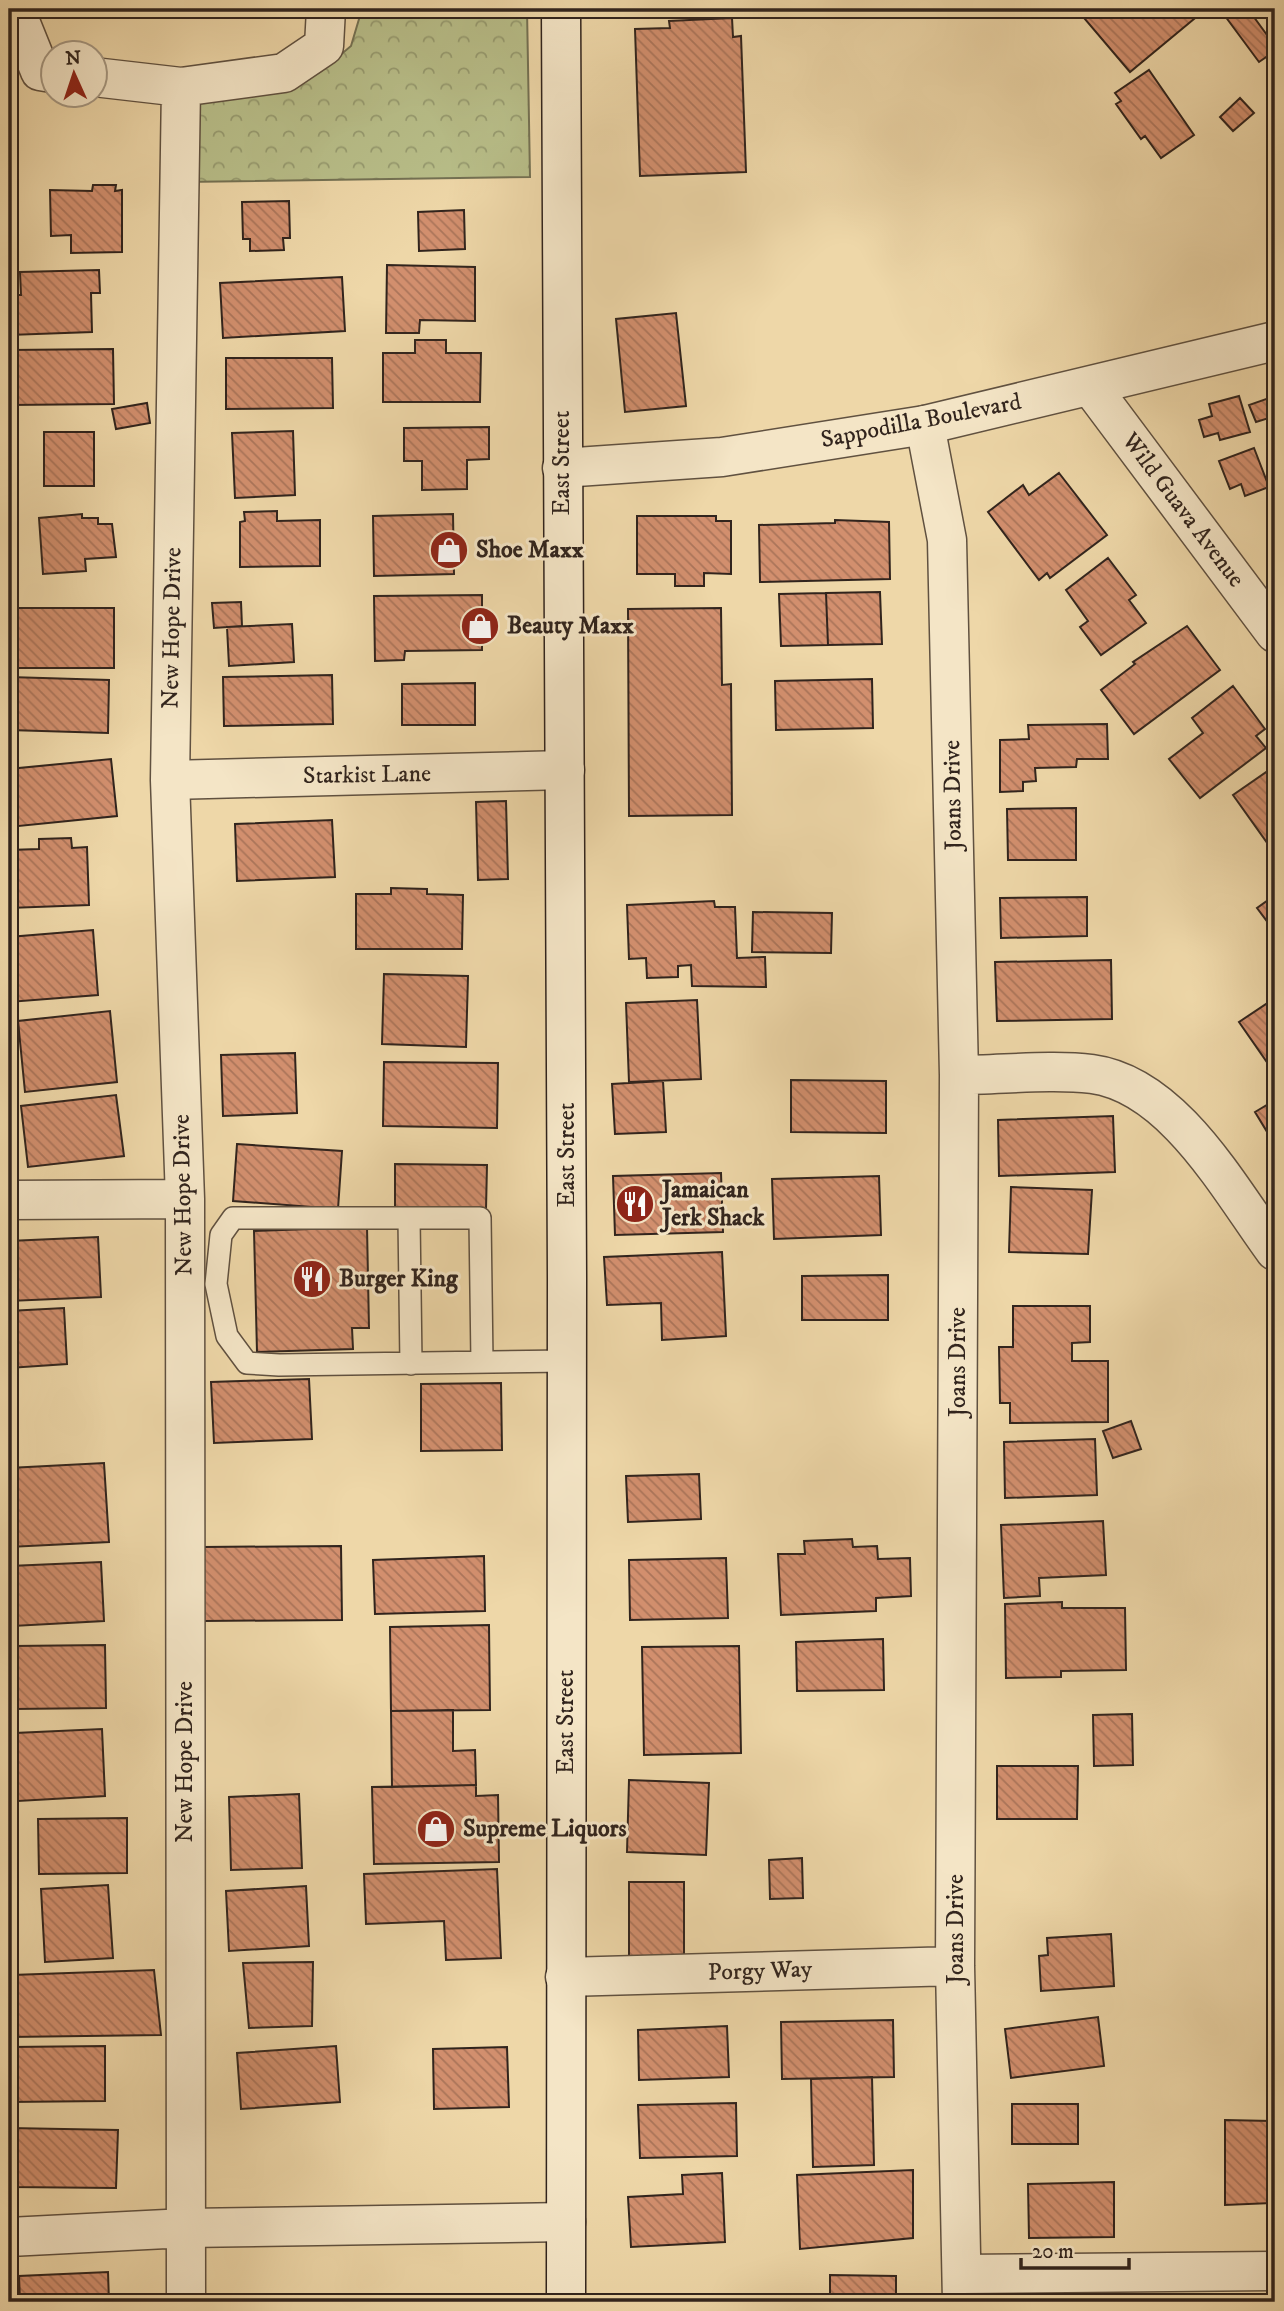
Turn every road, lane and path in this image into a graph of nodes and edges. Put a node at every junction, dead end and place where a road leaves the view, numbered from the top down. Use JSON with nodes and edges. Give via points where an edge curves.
{"nodes":[{"id":1,"x":15,"y":9,"type":"edge"},
{"id":2,"x":326,"y":9,"type":"edge"},
{"id":3,"x":561,"y":9,"type":"edge"},
{"id":4,"x":38,"y":56,"type":"edge"},
{"id":5,"x":108,"y":79,"type":"edge"},
{"id":6,"x":181,"y":87,"type":"junction"},
{"id":7,"x":1275,"y":341,"type":"edge"},
{"id":8,"x":1091,"y":387,"type":"junction"},
{"id":9,"x":925,"y":425,"type":"junction"},
{"id":10,"x":562,"y":468,"type":"junction"},
{"id":11,"x":1275,"y":633,"type":"edge"},
{"id":12,"x":565,"y":770,"type":"junction"},
{"id":13,"x":170,"y":780,"type":"junction"},
{"id":14,"x":959,"y":1075,"type":"junction"},
{"id":15,"x":185,"y":1199,"type":"junction"},
{"id":16,"x":9,"y":1200,"type":"edge"},
{"id":17,"x":409,"y":1218,"type":"junction"},
{"id":18,"x":1275,"y":1251,"type":"edge"},
{"id":19,"x":482,"y":1362,"type":"junction"},
{"id":20,"x":567,"y":1362,"type":"junction"},
{"id":21,"x":411,"y":1364,"type":"junction"},
{"id":22,"x":955,"y":1966,"type":"junction"},
{"id":23,"x":565,"y":1977,"type":"junction"},
{"id":24,"x":566,"y":2221,"type":"junction"},
{"id":25,"x":186,"y":2228,"type":"junction"},
{"id":26,"x":9,"y":2237,"type":"edge"},
{"id":27,"x":1275,"y":2271,"type":"edge"},
{"id":28,"x":962,"y":2288,"type":"edge"},
{"id":29,"x":186,"y":2302,"type":"edge"},
{"id":30,"x":566,"y":2302,"type":"edge"}],
"edges":[{"from":1,"to":4,"type":"street"},
{"from":2,"to":6,"type":"street","via":[[324,46],[284,73]]},
{"from":3,"to":10,"type":"street","name":"East Street"},
{"from":5,"to":6,"type":"street"},
{"from":6,"to":13,"type":"street","name":"New Hope Drive"},
{"from":7,"to":8,"type":"street","name":"Sappodilla Boulevard"},
{"from":8,"to":9,"type":"street","name":"Sappodilla Boulevard"},
{"from":8,"to":11,"type":"street","name":"Wild Guava Avenue"},
{"from":9,"to":10,"type":"street","name":"Sappodilla Boulevard","via":[[722,457]]},
{"from":9,"to":14,"type":"street","name":"Joans Drive","via":[[947,540]]},
{"from":10,"to":12,"type":"street","name":"East Street"},
{"from":12,"to":13,"type":"street","name":"Starkist Lane"},
{"from":12,"to":20,"type":"street","name":"East Street"},
{"from":13,"to":15,"type":"street","name":"New Hope Drive"},
{"from":14,"to":18,"type":"street","via":[[1091,1074],[1123,1082],[1156,1102],[1191,1137]]},
{"from":14,"to":22,"type":"street","name":"Joans Drive"},
{"from":15,"to":16,"type":"street"},
{"from":15,"to":25,"type":"street","name":"New Hope Drive"},
{"from":17,"to":19,"type":"lane","via":[[480,1218]]},
{"from":17,"to":21,"type":"lane"},
{"from":17,"to":21,"type":"lane","via":[[233,1218],[221,1235],[216,1283],[227,1336],[247,1363]]},
{"from":19,"to":20,"type":"lane"},
{"from":19,"to":21,"type":"lane"},
{"from":20,"to":23,"type":"street","name":"East Street"},
{"from":22,"to":23,"type":"street","name":"Porgy Way"},
{"from":22,"to":28,"type":"street","name":"Joans Drive"},
{"from":23,"to":24,"type":"street","name":"East Street"},
{"from":24,"to":25,"type":"street"},
{"from":24,"to":30,"type":"street","name":"East Street"},
{"from":25,"to":26,"type":"street"},
{"from":25,"to":29,"type":"street","name":"New Hope Drive"},
{"from":27,"to":28,"type":"street"}]}
